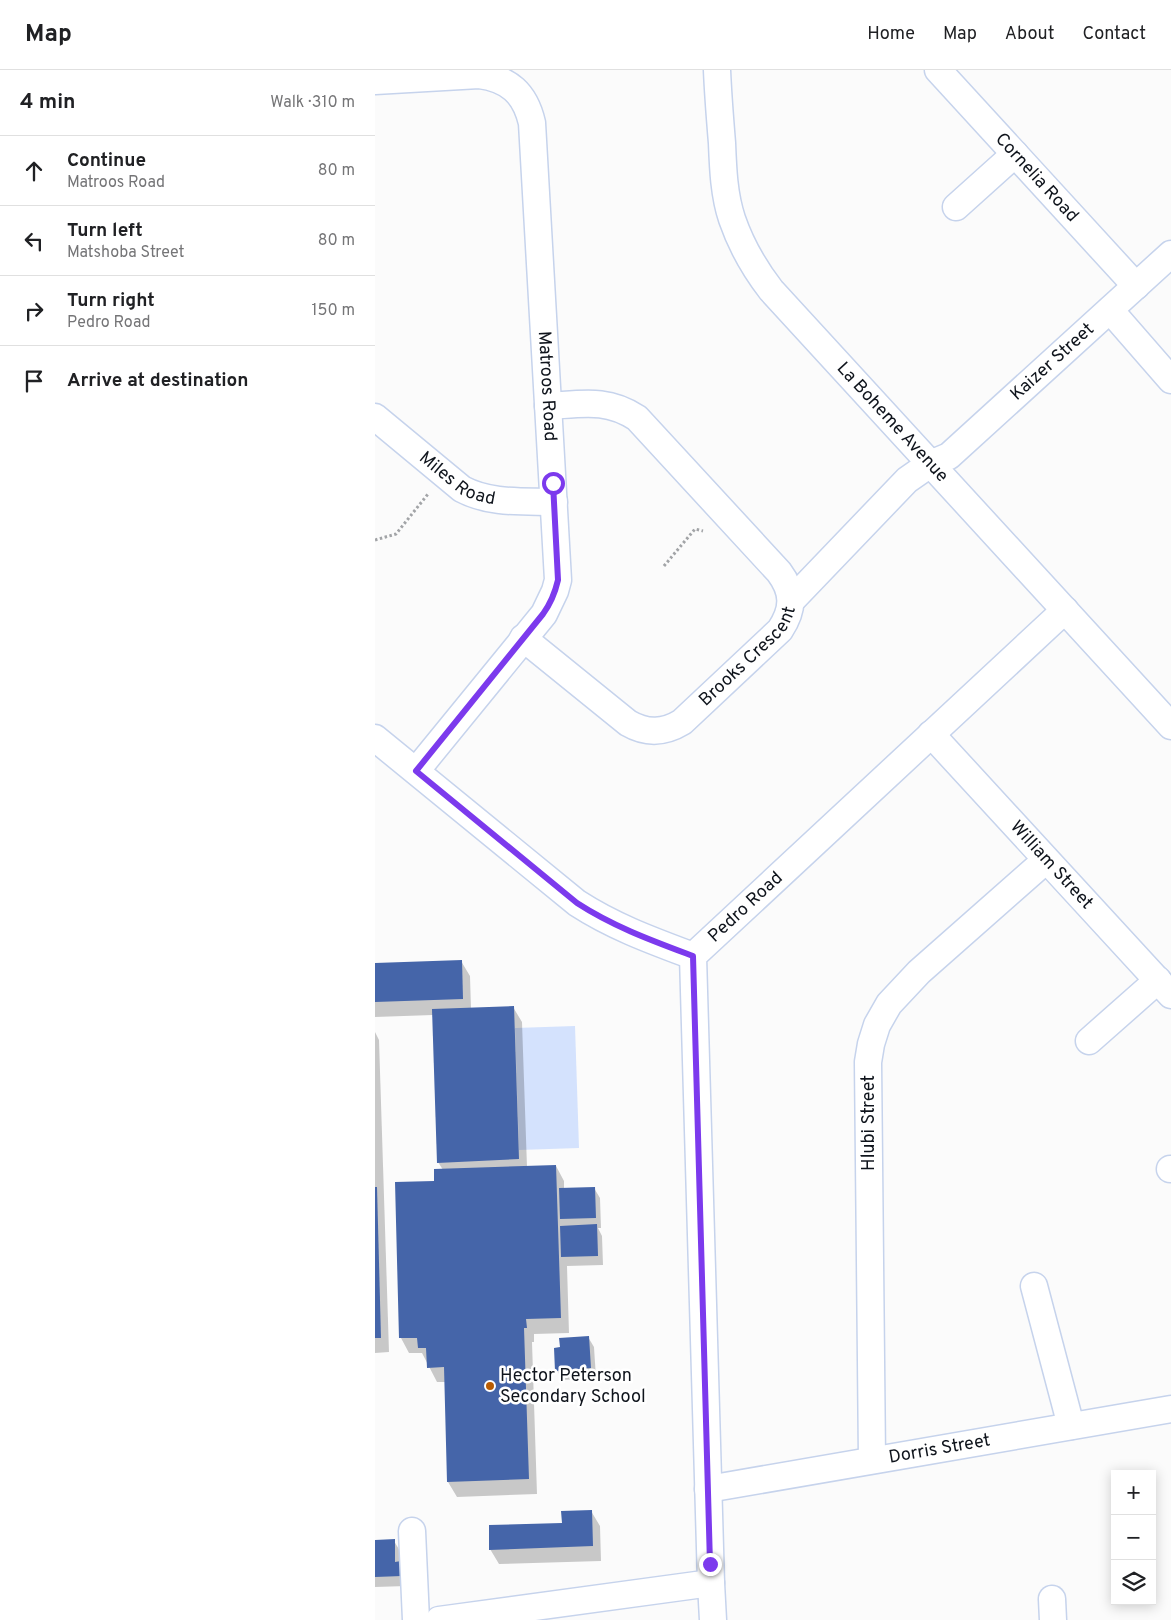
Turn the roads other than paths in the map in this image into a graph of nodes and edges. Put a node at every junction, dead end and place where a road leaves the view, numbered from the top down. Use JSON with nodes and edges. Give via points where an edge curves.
{"nodes":[{"id":1,"x":717,"y":70,"type":"edge"},
{"id":2,"x":938,"y":70,"type":"edge"},
{"id":3,"x":383,"y":77,"type":"edge"},
{"id":4,"x":1015,"y":154,"type":"junction"},
{"id":5,"x":956,"y":207,"type":"dead end"},
{"id":6,"x":1171,"y":254,"type":"edge"},
{"id":7,"x":1136,"y":286,"type":"junction"},
{"id":8,"x":1110,"y":310,"type":"junction"},
{"id":9,"x":1171,"y":380,"type":"edge"},
{"id":10,"x":548,"y":406,"type":"junction"},
{"id":11,"x":375,"y":416,"type":"edge"},
{"id":12,"x":930,"y":464,"type":"junction"},
{"id":13,"x":554,"y":502,"type":"junction"},
{"id":14,"x":791,"y":601,"type":"junction"},
{"id":15,"x":1065,"y":610,"type":"junction"},
{"id":16,"x":523,"y":638,"type":"junction"},
{"id":17,"x":1171,"y":726,"type":"edge"},
{"id":18,"x":931,"y":734,"type":"junction"},
{"id":19,"x":375,"y":738,"type":"edge"},
{"id":20,"x":416,"y":771,"type":"junction"},
{"id":21,"x":1046,"y":860,"type":"junction"},
{"id":22,"x":693,"y":956,"type":"junction"},
{"id":23,"x":1164,"y":988,"type":"edge"},
{"id":24,"x":1089,"y":1041,"type":"dead end"},
{"id":25,"x":1034,"y":1286,"type":"dead end"},
{"id":26,"x":1171,"y":1409,"type":"edge"},
{"id":27,"x":1071,"y":1426,"type":"junction"},
{"id":28,"x":872,"y":1460,"type":"junction"},
{"id":29,"x":708,"y":1489,"type":"junction"},
{"id":30,"x":412,"y":1531,"type":"dead end"},
{"id":31,"x":711,"y":1583,"type":"junction"},
{"id":32,"x":416,"y":1620,"type":"edge"},
{"id":33,"x":439,"y":1620,"type":"edge"},
{"id":34,"x":713,"y":1620,"type":"edge"}],
"edges":[{"from":1,"to":12,"type":"street","name":"La Boheme Avenue","via":[[723,174],[732,218],[748,257],[771,290]]},
{"from":2,"to":4,"type":"street","name":"Cornelia Road"},
{"from":3,"to":10,"type":"street","name":"Matroos Road","via":[[479,75],[504,81],[523,98],[532,122]]},
{"from":4,"to":5,"type":"street"},
{"from":4,"to":7,"type":"street","name":"Cornelia Road"},
{"from":6,"to":7,"type":"street","name":"Kaizer Street"},
{"from":7,"to":8,"type":"street","name":"Kaizer Street"},
{"from":8,"to":9,"type":"street"},
{"from":8,"to":12,"type":"street","name":"Kaizer Street","via":[[949,456]]},
{"from":10,"to":13,"type":"street","name":"Matroos Road"},
{"from":10,"to":14,"type":"street","name":"Brooks Crescent","via":[[606,404],[637,418],[785,580]]},
{"from":11,"to":13,"type":"street","name":"Miles Road","via":[[462,488],[494,500]]},
{"from":12,"to":14,"type":"street","name":"Kaizer Street","via":[[907,480]]},
{"from":12,"to":15,"type":"street","name":"La Boheme Avenue"},
{"from":13,"to":16,"type":"street","name":"Matroos Road","via":[[558,568],[555,591],[543,614]]},
{"from":14,"to":16,"type":"street","name":"Brooks Crescent","via":[[780,630],[682,722],[664,730],[645,730],[628,723]]},
{"from":15,"to":17,"type":"street","name":"La Boheme Avenue"},
{"from":15,"to":18,"type":"street","name":"Pedro Road"},
{"from":16,"to":20,"type":"street","name":"Matroos Road"},
{"from":18,"to":21,"type":"street","name":"William Street"},
{"from":18,"to":22,"type":"street","name":"Pedro Road"},
{"from":19,"to":20,"type":"street"},
{"from":20,"to":22,"type":"street","via":[[577,903],[633,933]]},
{"from":21,"to":23,"type":"street","name":"William Street"},
{"from":21,"to":28,"type":"street","name":"Hlubi Street","via":[[919,972],[889,1004],[874,1034],[869,1062]]},
{"from":22,"to":29,"type":"street","name":"Pedro Road"},
{"from":23,"to":24,"type":"street"},
{"from":25,"to":27,"type":"street"},
{"from":26,"to":27,"type":"street","name":"Dorris Street"},
{"from":27,"to":28,"type":"street","name":"Dorris Street"},
{"from":28,"to":29,"type":"street","name":"Dorris Street"},
{"from":29,"to":31,"type":"street","name":"Pedro Road"},
{"from":30,"to":32,"type":"street"},
{"from":31,"to":33,"type":"street"},
{"from":31,"to":34,"type":"street","name":"Pedro Road"}]}
